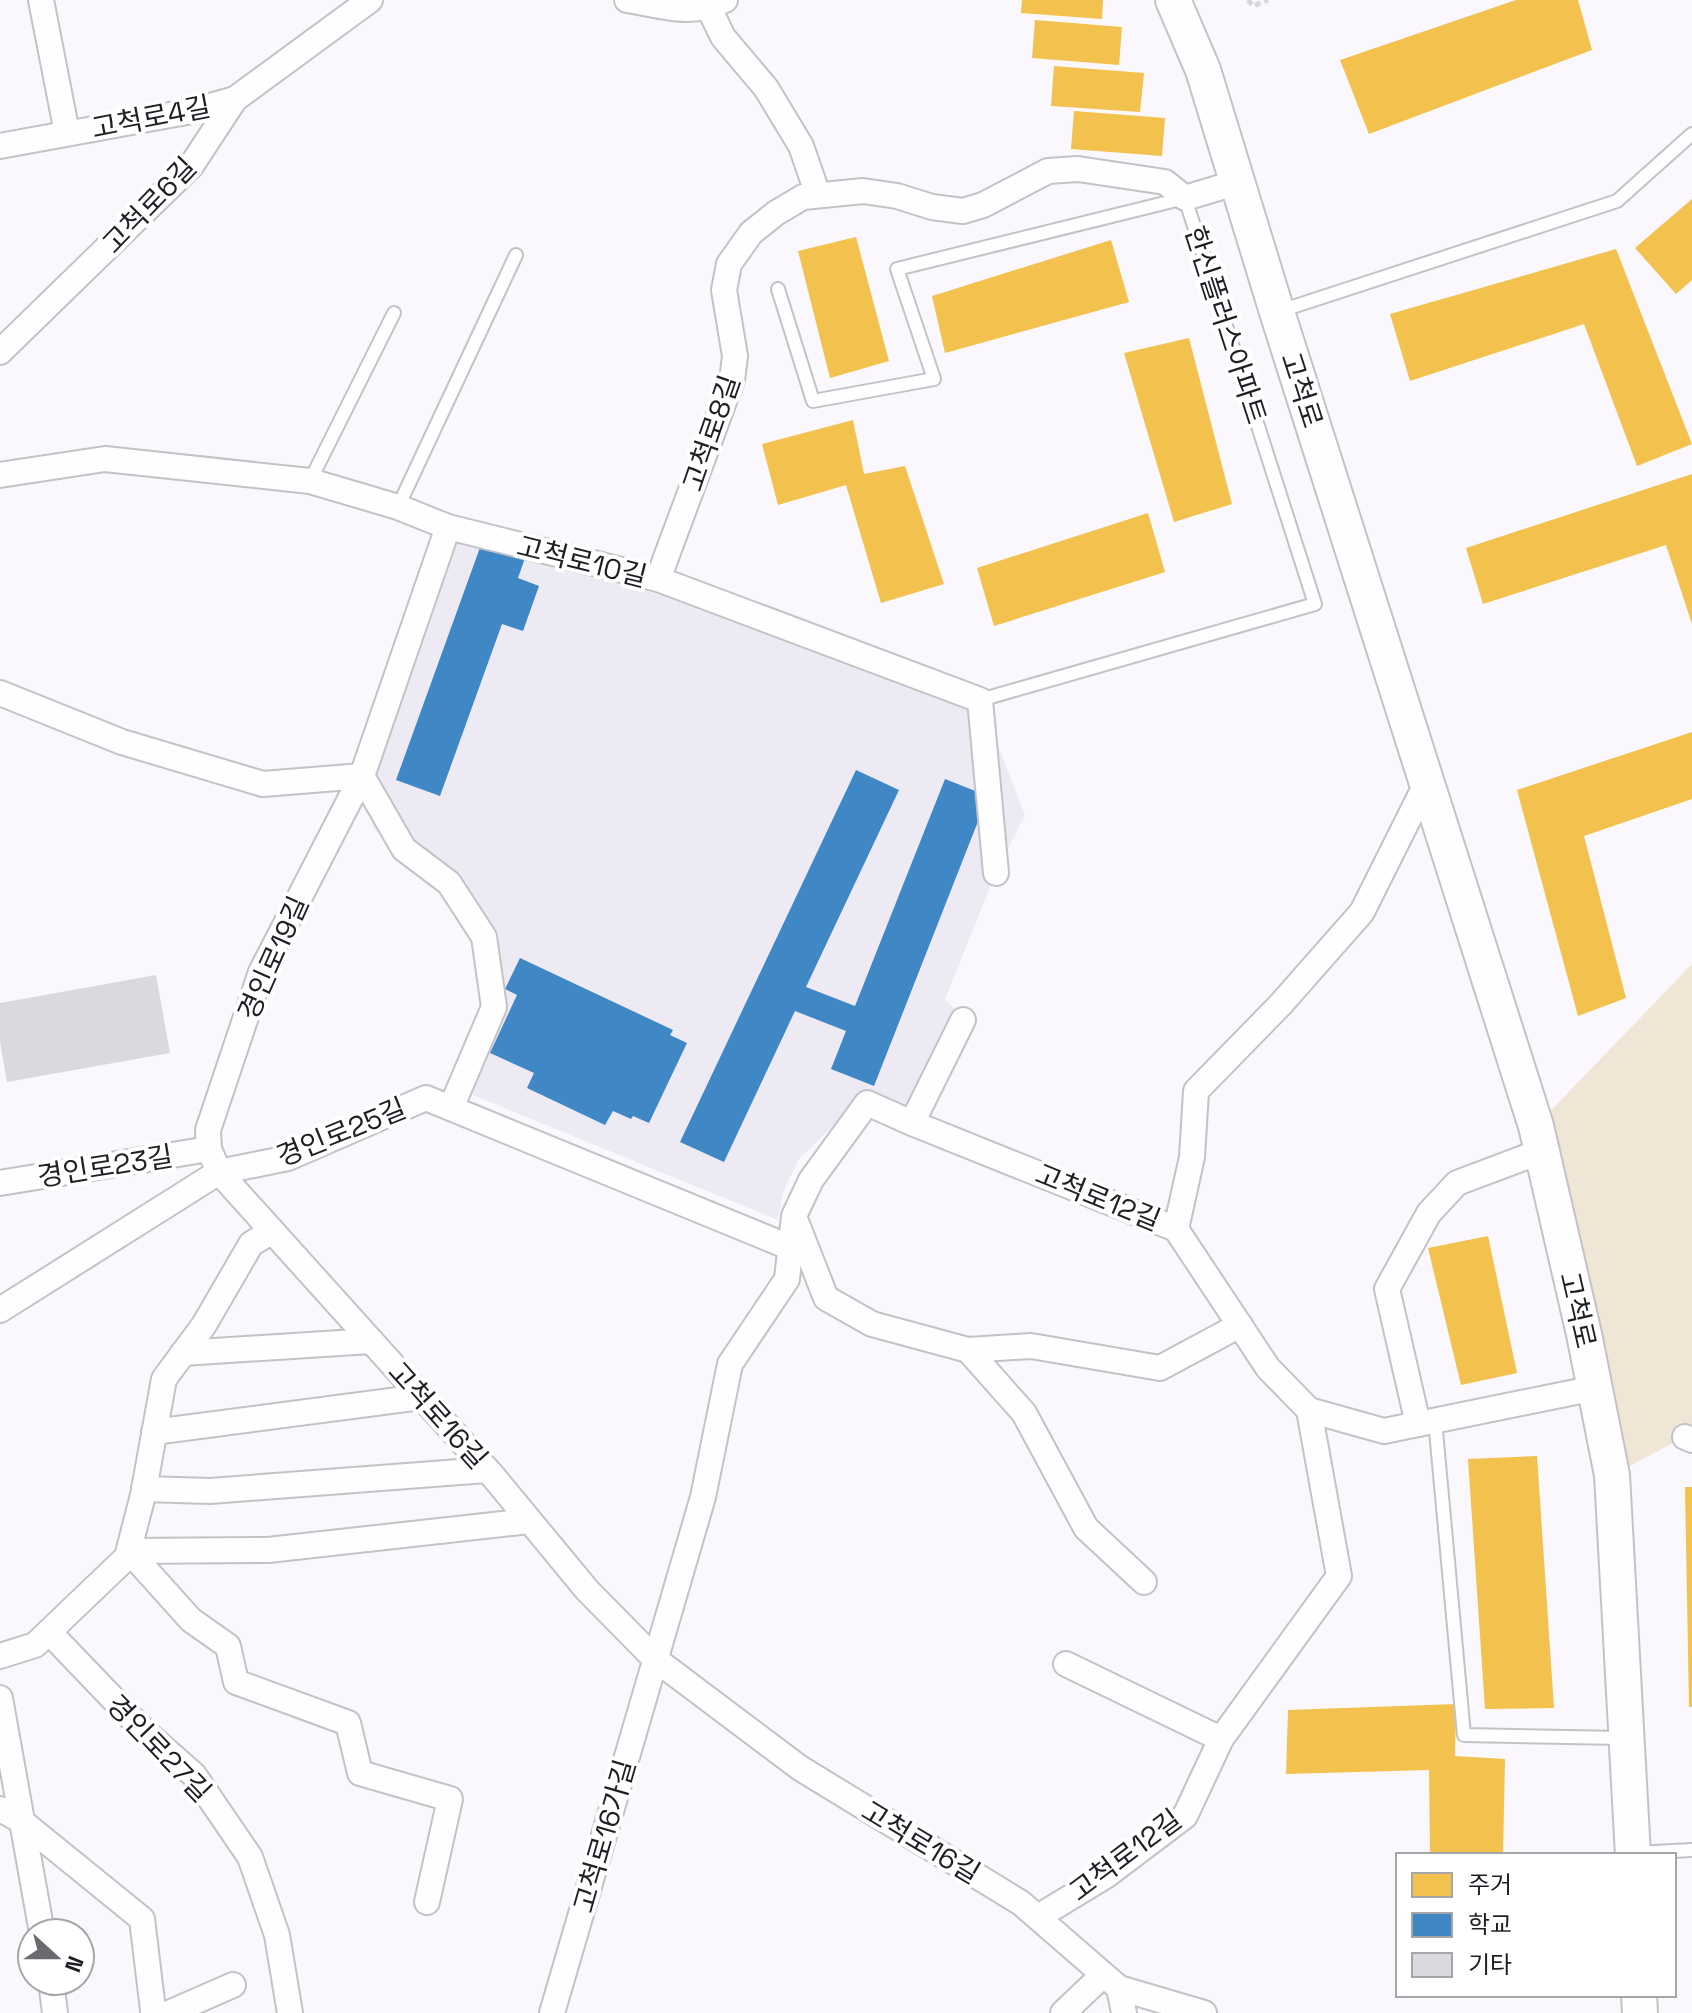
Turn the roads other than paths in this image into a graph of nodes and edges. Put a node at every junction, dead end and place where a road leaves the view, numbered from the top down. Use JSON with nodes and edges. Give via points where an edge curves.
{"nodes":[{"id":1,"x":41,"y":0,"type":"edge"},
{"id":2,"x":370,"y":0,"type":"edge"},
{"id":3,"x":627,"y":0,"type":"edge"},
{"id":4,"x":1175,"y":1,"type":"edge"},
{"id":5,"x":717,"y":4,"type":"edge"},
{"id":6,"x":235,"y":99,"type":"junction"},
{"id":7,"x":67,"y":133,"type":"junction"},
{"id":8,"x":1692,"y":134,"type":"edge"},
{"id":9,"x":0,"y":146,"type":"edge"},
{"id":10,"x":1238,"y":182,"type":"junction"},
{"id":11,"x":818,"y":195,"type":"junction"},
{"id":12,"x":1185,"y":198,"type":"junction"},
{"id":13,"x":516,"y":255,"type":"dead end"},
{"id":14,"x":778,"y":289,"type":"dead end"},
{"id":15,"x":1277,"y":312,"type":"junction"},
{"id":16,"x":394,"y":313,"type":"dead end"},
{"id":17,"x":0,"y":352,"type":"edge"},
{"id":18,"x":0,"y":475,"type":"edge"},
{"id":19,"x":310,"y":481,"type":"junction"},
{"id":20,"x":398,"y":507,"type":"junction"},
{"id":21,"x":448,"y":527,"type":"junction"},
{"id":22,"x":658,"y":579,"type":"junction"},
{"id":23,"x":0,"y":693,"type":"edge"},
{"id":24,"x":980,"y":700,"type":"junction"},
{"id":25,"x":362,"y":776,"type":"junction"},
{"id":26,"x":1427,"y":782,"type":"junction"},
{"id":27,"x":996,"y":873,"type":"dead end"},
{"id":28,"x":963,"y":1020,"type":"dead end"},
{"id":29,"x":451,"y":1108,"type":"junction"},
{"id":30,"x":912,"y":1123,"type":"junction"},
{"id":31,"x":209,"y":1149,"type":"junction"},
{"id":32,"x":1542,"y":1151,"type":"junction"},
{"id":33,"x":219,"y":1172,"type":"junction"},
{"id":34,"x":0,"y":1183,"type":"edge"},
{"id":35,"x":794,"y":1216,"type":"junction"},
{"id":36,"x":1176,"y":1229,"type":"junction"},
{"id":37,"x":272,"y":1231,"type":"junction"},
{"id":38,"x":789,"y":1247,"type":"junction"},
{"id":39,"x":0,"y":1310,"type":"edge"},
{"id":40,"x":1240,"y":1325,"type":"junction"},
{"id":41,"x":371,"y":1341,"type":"junction"},
{"id":42,"x":968,"y":1350,"type":"junction"},
{"id":43,"x":183,"y":1353,"type":"junction"},
{"id":44,"x":1595,"y":1388,"type":"junction"},
{"id":45,"x":421,"y":1397,"type":"junction"},
{"id":46,"x":1309,"y":1410,"type":"junction"},
{"id":47,"x":1427,"y":1422,"type":"junction"},
{"id":48,"x":154,"y":1432,"type":"junction"},
{"id":49,"x":486,"y":1470,"type":"junction"},
{"id":50,"x":144,"y":1489,"type":"junction"},
{"id":51,"x":529,"y":1521,"type":"junction"},
{"id":52,"x":129,"y":1551,"type":"junction"},
{"id":53,"x":1144,"y":1582,"type":"dead end"},
{"id":54,"x":49,"y":1632,"type":"junction"},
{"id":55,"x":0,"y":1656,"type":"edge"},
{"id":56,"x":655,"y":1659,"type":"junction"},
{"id":57,"x":1066,"y":1664,"type":"dead end"},
{"id":58,"x":0,"y":1698,"type":"edge"},
{"id":59,"x":1627,"y":1738,"type":"junction"},
{"id":60,"x":1221,"y":1739,"type":"junction"},
{"id":61,"x":10,"y":1814,"type":"edge"},
{"id":62,"x":1692,"y":1850,"type":"edge"},
{"id":63,"x":1632,"y":1853,"type":"edge"},
{"id":64,"x":1647,"y":1853,"type":"edge"},
{"id":65,"x":427,"y":1902,"type":"dead end"},
{"id":66,"x":38,"y":1917,"type":"edge"},
{"id":67,"x":1038,"y":1917,"type":"junction"},
{"id":68,"x":233,"y":1985,"type":"dead end"},
{"id":69,"x":1120,"y":1999,"type":"edge"},
{"id":70,"x":159,"y":2013,"type":"edge"},
{"id":71,"x":169,"y":2013,"type":"edge"},
{"id":72,"x":290,"y":2013,"type":"edge"},
{"id":73,"x":552,"y":2013,"type":"edge"},
{"id":74,"x":1063,"y":2013,"type":"edge"},
{"id":75,"x":1204,"y":2013,"type":"edge"}],
"edges":[{"from":1,"to":7,"type":"street","name":"고척로4길"},
{"from":2,"to":6,"type":"street","name":"고척로6길"},
{"from":3,"to":5,"type":"street","via":[[691,11]]},
{"from":4,"to":10,"type":"main road","name":"고척로"},
{"from":5,"to":11,"type":"street","via":[[723,37],[766,88],[801,146]]},
{"from":6,"to":7,"type":"street","name":"고척로4길"},
{"from":6,"to":17,"type":"street","name":"고척로6길","via":[[191,166]]},
{"from":7,"to":9,"type":"street","name":"고척로4길"},
{"from":8,"to":15,"type":"lane","via":[[1617,201]]},
{"from":10,"to":12,"type":"street"},
{"from":10,"to":15,"type":"main road","name":"고척로"},
{"from":11,"to":12,"type":"street","name":"고척로8길","via":[[863,191],[963,211],[1048,171],[1078,169],[1165,182]]},
{"from":11,"to":22,"type":"street","name":"고척로8길","via":[[803,197],[776,213],[751,233],[729,264],[724,290],[735,356],[732,380]]},
{"from":12,"to":14,"type":"lane","name":"한신플러스아파트","via":[[897,269],[934,379],[813,401]]},
{"from":12,"to":24,"type":"lane","name":"한신플러스아파트","via":[[1315,604]]},
{"from":13,"to":20,"type":"lane"},
{"from":15,"to":26,"type":"main road","name":"고척로"},
{"from":16,"to":19,"type":"lane"},
{"from":18,"to":19,"type":"street","name":"고척로10길","via":[[105,459]]},
{"from":19,"to":20,"type":"street","name":"고척로10길"},
{"from":20,"to":21,"type":"street","name":"고척로10길"},
{"from":21,"to":22,"type":"street","name":"고척로10길"},
{"from":21,"to":25,"type":"street","name":"경인로19길"},
{"from":22,"to":24,"type":"street","name":"고척로10길"},
{"from":23,"to":25,"type":"street","via":[[122,742],[263,784]]},
{"from":24,"to":27,"type":"street"},
{"from":25,"to":29,"type":"street","via":[[404,849],[449,883],[484,937],[494,1007]]},
{"from":25,"to":31,"type":"street","name":"경인로19길","via":[[261,972],[208,1130]]},
{"from":26,"to":32,"type":"main road","name":"고척로"},
{"from":26,"to":36,"type":"street","via":[[1362,912],[1196,1091],[1192,1157]]},
{"from":28,"to":30,"type":"street"},
{"from":29,"to":33,"type":"street","name":"경인로25길","via":[[426,1098],[288,1158]]},
{"from":29,"to":38,"type":"street","name":"경인로25길"},
{"from":30,"to":35,"type":"street","name":"고척로12길","via":[[867,1103],[811,1180]]},
{"from":30,"to":36,"type":"street","name":"고척로12길"},
{"from":31,"to":33,"type":"street","name":"고척로16길"},
{"from":31,"to":34,"type":"street","name":"경인로23길"},
{"from":32,"to":44,"type":"main road","name":"고척로"},
{"from":32,"to":47,"type":"street","via":[[1457,1183],[1429,1213],[1387,1289]]},
{"from":33,"to":37,"type":"street","name":"고척로16길"},
{"from":33,"to":39,"type":"street","name":"경인로25길"},
{"from":35,"to":38,"type":"street","name":"고척로12길"},
{"from":35,"to":42,"type":"street","via":[[826,1298],[872,1324]]},
{"from":36,"to":40,"type":"street","name":"고척로12길"},
{"from":37,"to":41,"type":"street","name":"고척로16길"},
{"from":37,"to":43,"type":"street","via":[[251,1244]]},
{"from":38,"to":56,"type":"street","via":[[787,1279],[730,1364],[703,1497]]},
{"from":40,"to":42,"type":"street","via":[[1160,1368],[1031,1346]]},
{"from":40,"to":46,"type":"street","name":"고척로12길","via":[[1268,1368]]},
{"from":41,"to":43,"type":"street"},
{"from":41,"to":45,"type":"street","name":"고척로16길"},
{"from":42,"to":53,"type":"street","via":[[1024,1413],[1086,1528]]},
{"from":43,"to":48,"type":"street","via":[[164,1379]]},
{"from":44,"to":47,"type":"street"},
{"from":44,"to":59,"type":"main road","name":"고척로","via":[[1612,1475]]},
{"from":45,"to":48,"type":"street"},
{"from":45,"to":49,"type":"street","name":"고척로16길"},
{"from":46,"to":47,"type":"street","via":[[1384,1431]]},
{"from":46,"to":60,"type":"street","name":"고척로12길","via":[[1339,1576]]},
{"from":47,"to":59,"type":"lane","via":[[1464,1735]]},
{"from":48,"to":50,"type":"street"},
{"from":49,"to":50,"type":"street","via":[[210,1491]]},
{"from":49,"to":51,"type":"street","name":"고척로16길"},
{"from":50,"to":52,"type":"street"},
{"from":51,"to":52,"type":"street","via":[[268,1550]]},
{"from":51,"to":56,"type":"street","name":"고척로16길"},
{"from":52,"to":54,"type":"street"},
{"from":52,"to":65,"type":"street","via":[[191,1620],[228,1646],[236,1682],[348,1723],[360,1773],[450,1799]]},
{"from":54,"to":55,"type":"street","via":[[35,1645]]},
{"from":54,"to":72,"type":"street","name":"경인로27길","via":[[194,1775],[250,1857],[277,1935]]},
{"from":56,"to":67,"type":"street","name":"고척로16길","via":[[800,1768]]},
{"from":56,"to":73,"type":"street","name":"고척로16가길"},
{"from":57,"to":60,"type":"street"},
{"from":58,"to":61,"type":"street"},
{"from":59,"to":63,"type":"main road","name":"고척로"},
{"from":60,"to":67,"type":"street","name":"고척로12길","via":[[1185,1816],[1107,1875]]},
{"from":61,"to":66,"type":"street"},
{"from":61,"to":70,"type":"street","via":[[142,1919],[153,2010]]},
{"from":62,"to":64,"type":"lane"},
{"from":67,"to":69,"type":"street","name":"고척로16길"},
{"from":68,"to":71,"type":"street"},
{"from":69,"to":74,"type":"street"},
{"from":69,"to":75,"type":"street","name":"고척로16길"}]}
